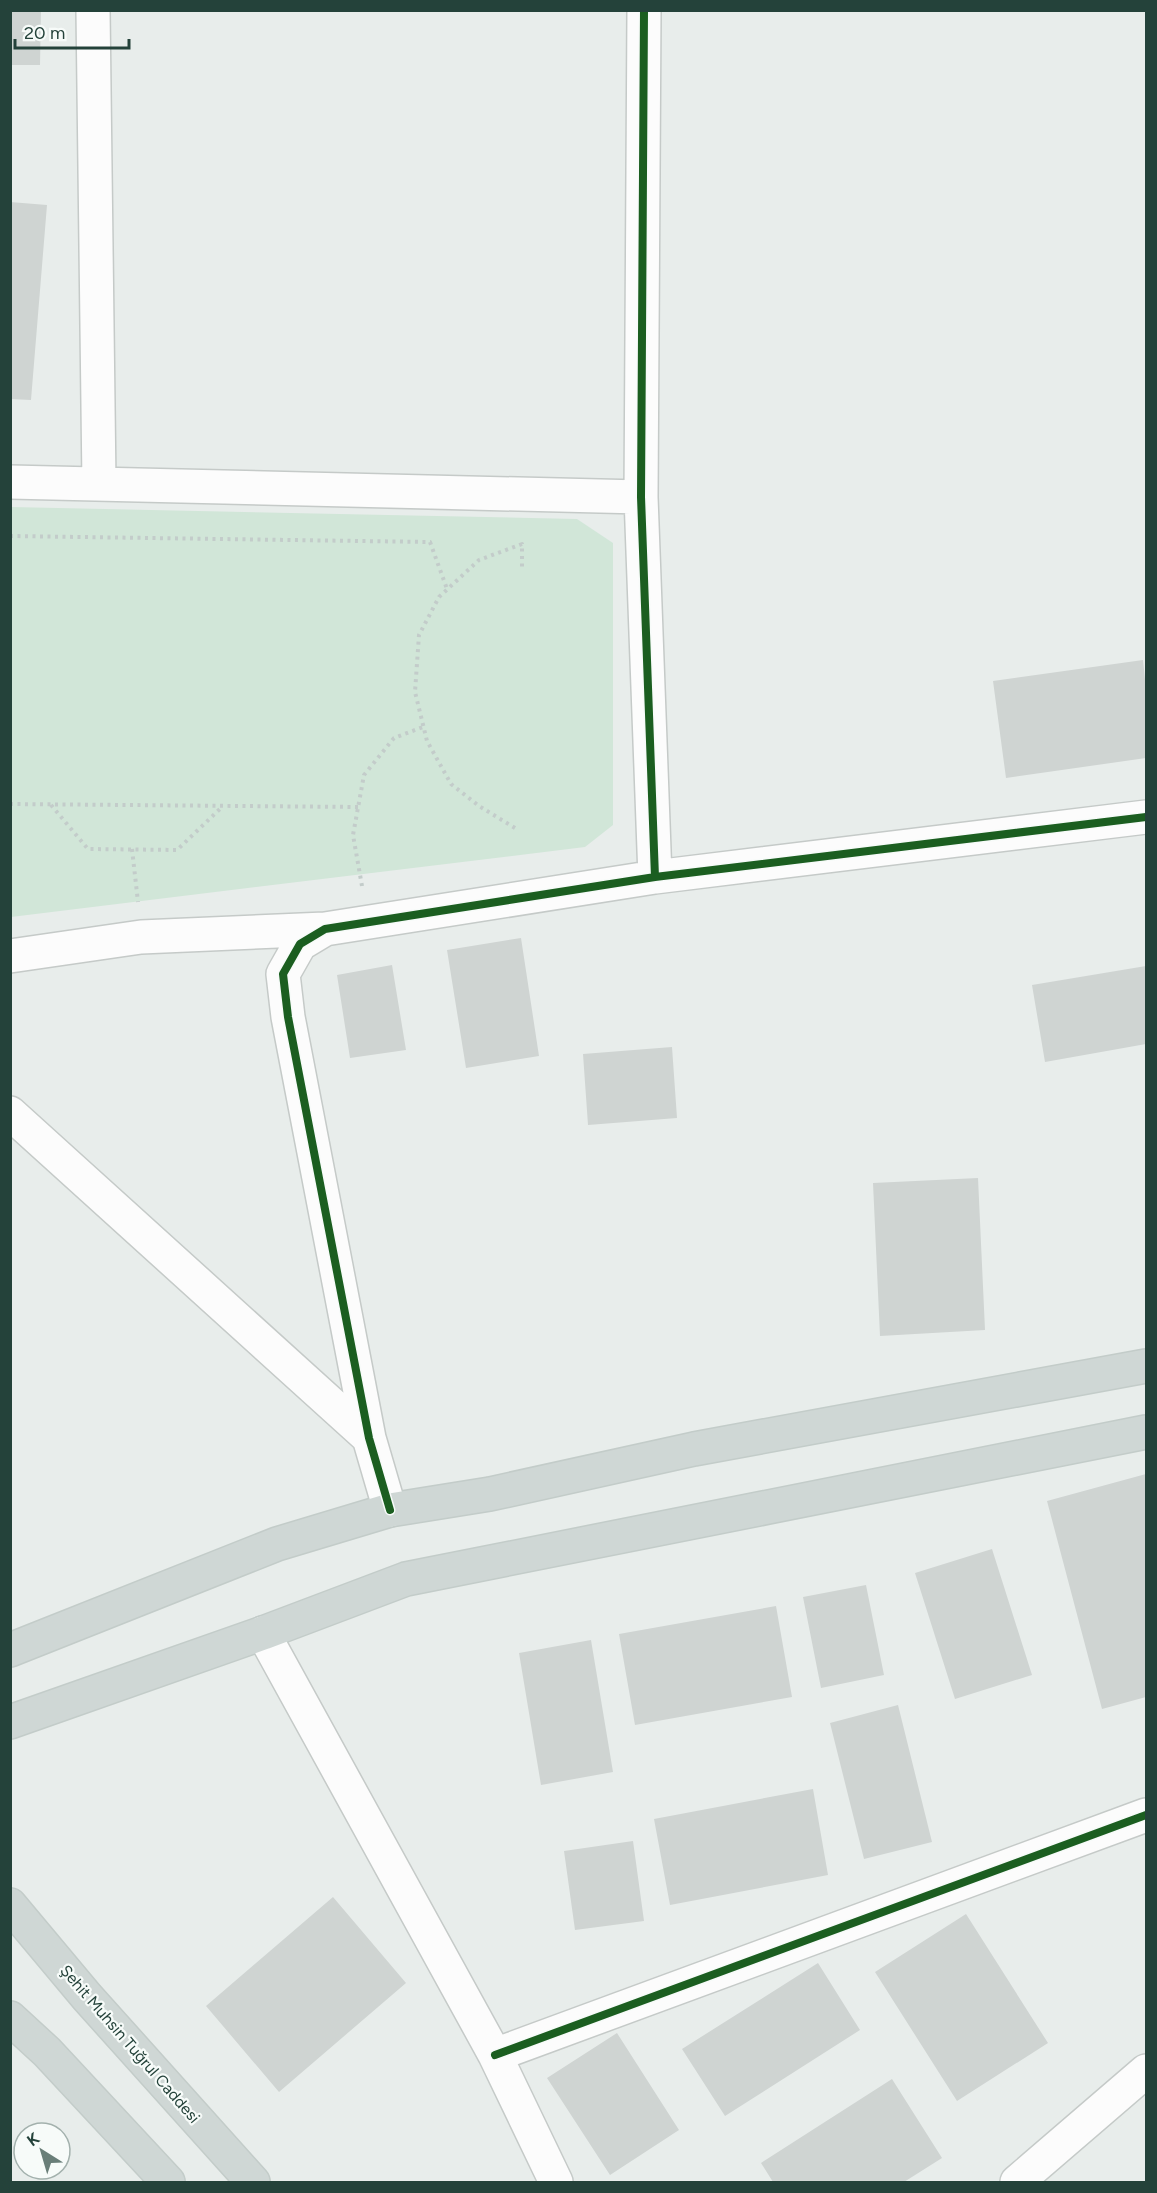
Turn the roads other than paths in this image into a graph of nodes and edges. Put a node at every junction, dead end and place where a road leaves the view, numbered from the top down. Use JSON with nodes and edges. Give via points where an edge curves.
{"nodes":[{"id":1,"x":93,"y":10,"type":"edge"},
{"id":2,"x":644,"y":10,"type":"edge"},
{"id":3,"x":10,"y":482,"type":"edge"},
{"id":4,"x":99,"y":484,"type":"junction"},
{"id":5,"x":641,"y":497,"type":"junction"},
{"id":6,"x":1146,"y":817,"type":"edge"},
{"id":7,"x":655,"y":877,"type":"junction"},
{"id":8,"x":325,"y":929,"type":"junction"},
{"id":9,"x":10,"y":956,"type":"edge"},
{"id":10,"x":10,"y":1113,"type":"edge"},
{"id":11,"x":1146,"y":1366,"type":"edge"},
{"id":12,"x":1146,"y":1432,"type":"edge"},
{"id":13,"x":369,"y":1438,"type":"junction"},
{"id":14,"x":390,"y":1509,"type":"junction"},
{"id":15,"x":263,"y":1632,"type":"junction"},
{"id":16,"x":10,"y":1650,"type":"edge"},
{"id":17,"x":10,"y":1722,"type":"edge"},
{"id":18,"x":1146,"y":1815,"type":"edge"},
{"id":19,"x":10,"y":1905,"type":"edge"},
{"id":20,"x":10,"y":2018,"type":"edge"},
{"id":21,"x":495,"y":2055,"type":"junction"},
{"id":22,"x":1146,"y":2071,"type":"edge"},
{"id":23,"x":168,"y":2182,"type":"edge"},
{"id":24,"x":253,"y":2182,"type":"edge"},
{"id":25,"x":556,"y":2182,"type":"edge"},
{"id":26,"x":1017,"y":2182,"type":"edge"}],
"edges":[{"from":1,"to":4,"type":"street"},
{"from":2,"to":5,"type":"street"},
{"from":3,"to":4,"type":"street"},
{"from":4,"to":5,"type":"street"},
{"from":5,"to":7,"type":"street"},
{"from":6,"to":7,"type":"street"},
{"from":7,"to":8,"type":"street"},
{"from":8,"to":9,"type":"street","via":[[141,937]]},
{"from":8,"to":13,"type":"street","via":[[300,944],[283,974]]},
{"from":10,"to":13,"type":"street"},
{"from":11,"to":14,"type":"main road","via":[[694,1449],[490,1494]]},
{"from":12,"to":15,"type":"main road","via":[[406,1579]]},
{"from":13,"to":14,"type":"street"},
{"from":14,"to":16,"type":"main road","via":[[277,1544]]},
{"from":15,"to":17,"type":"main road"},
{"from":15,"to":21,"type":"street"},
{"from":18,"to":21,"type":"street"},
{"from":19,"to":24,"type":"main road","name":"Şehit Muhsin Tuğrul Caddesi"},
{"from":20,"to":23,"type":"main road","via":[[47,2052]]},
{"from":21,"to":25,"type":"street"},
{"from":22,"to":26,"type":"street"}]}
